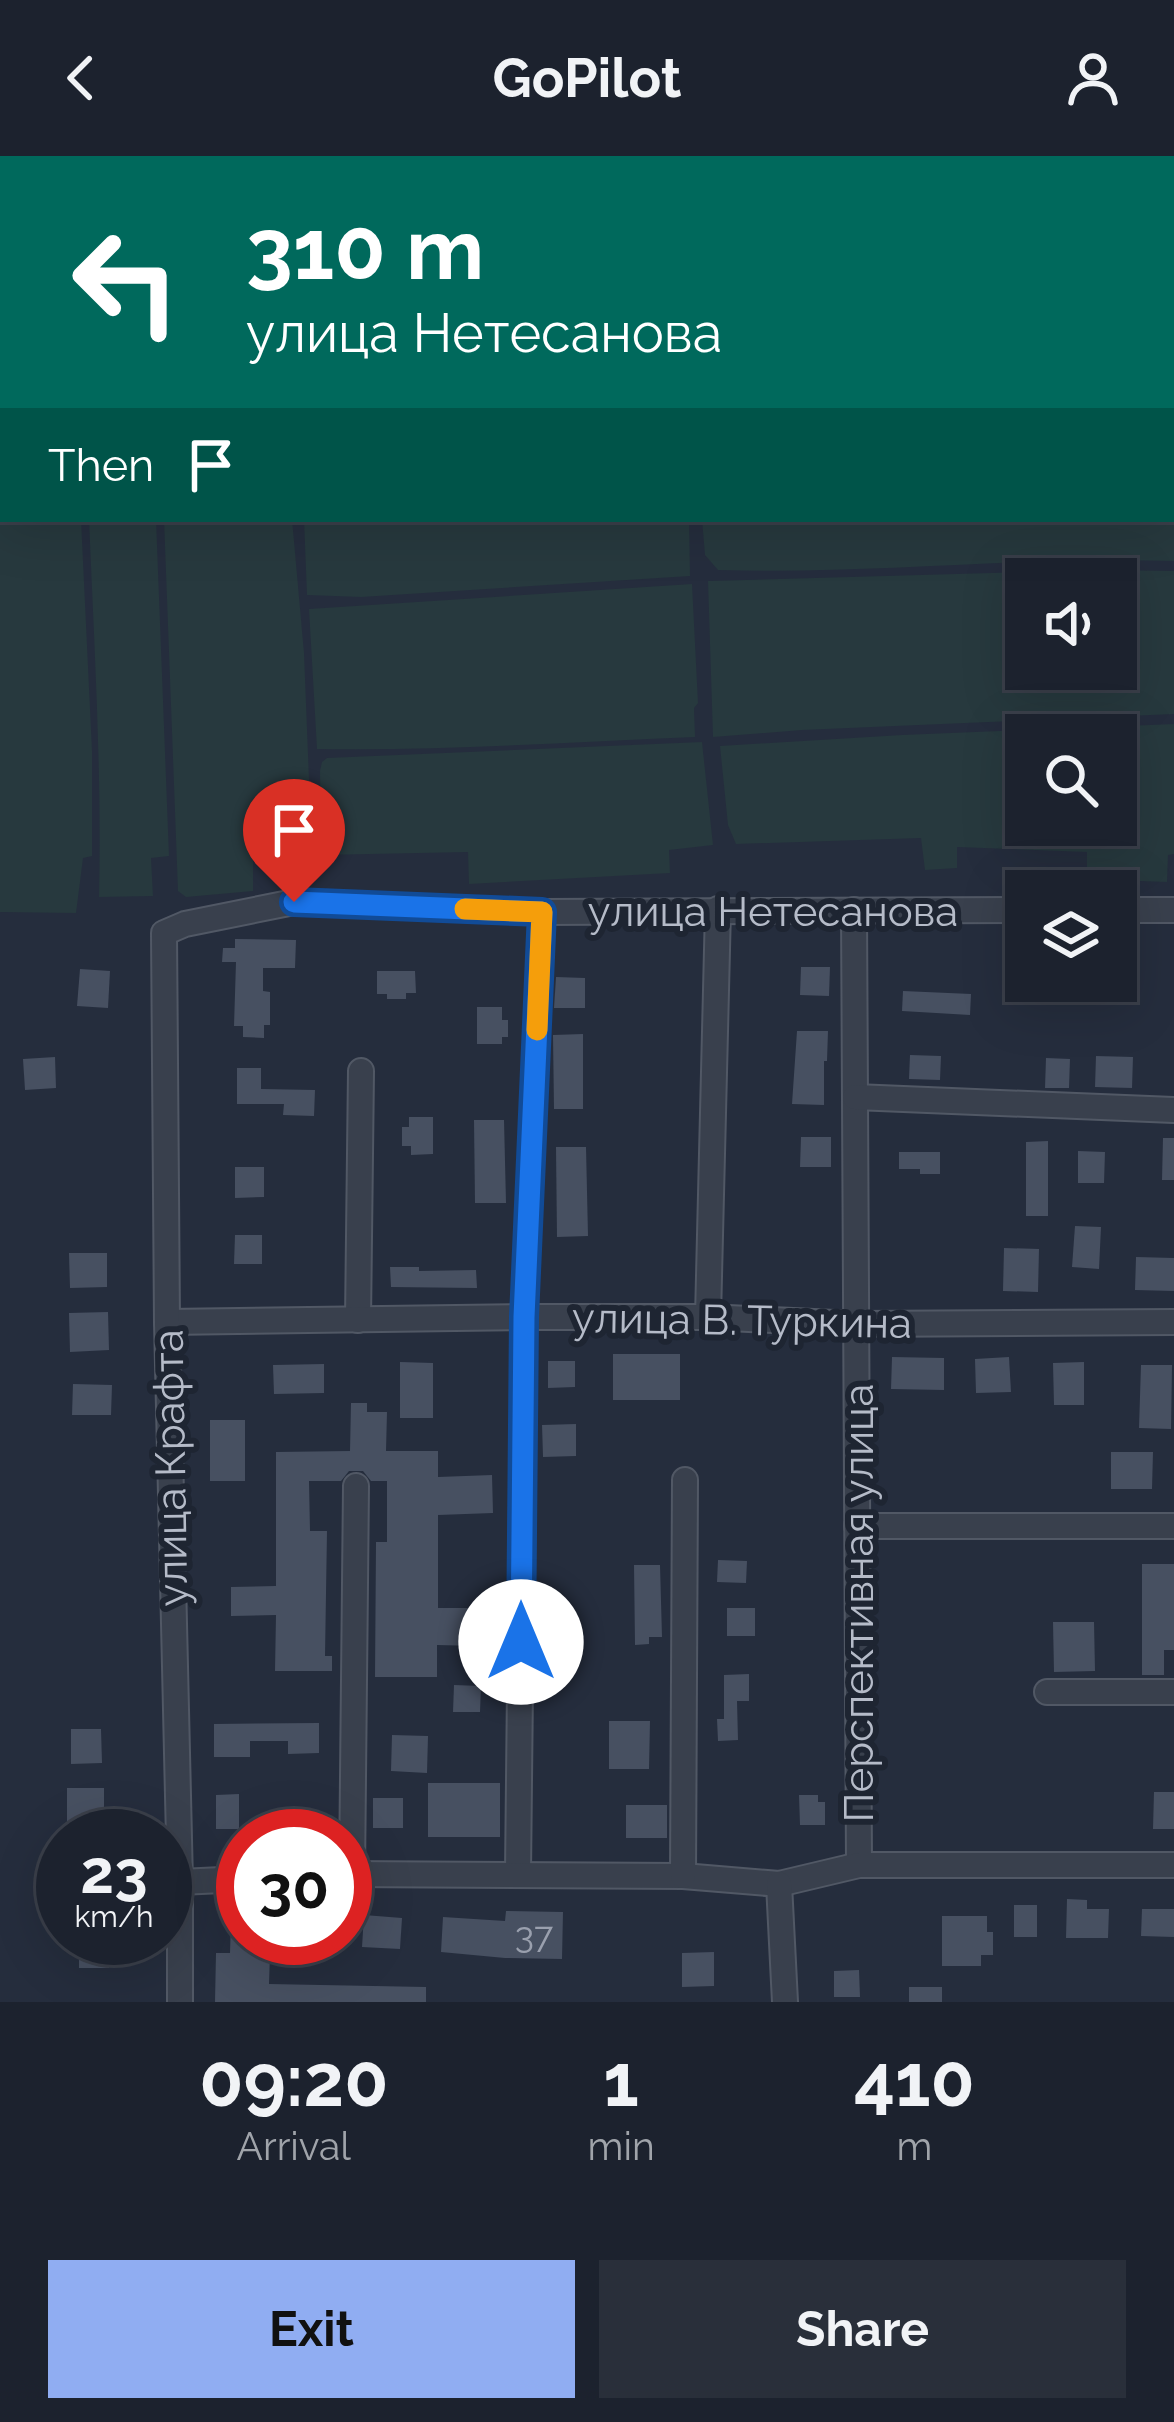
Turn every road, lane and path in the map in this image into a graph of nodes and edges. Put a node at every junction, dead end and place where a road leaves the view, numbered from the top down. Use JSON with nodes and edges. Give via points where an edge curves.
{"nodes":[{"id":1,"x":718,"y":909,"type":"junction"},
{"id":2,"x":854,"y":910,"type":"junction"},
{"id":3,"x":1005,"y":910,"type":"edge"},
{"id":4,"x":1137,"y":910,"type":"edge"},
{"id":5,"x":1174,"y":910,"type":"edge"},
{"id":6,"x":542,"y":912,"type":"junction"},
{"id":7,"x":164,"y":933,"type":"joint"},
{"id":8,"x":361,"y":1071,"type":"dead end"},
{"id":9,"x":855,"y":1097,"type":"junction"},
{"id":10,"x":1174,"y":1110,"type":"edge"},
{"id":11,"x":524,"y":1317,"type":"junction"},
{"id":12,"x":708,"y":1317,"type":"junction"},
{"id":13,"x":358,"y":1320,"type":"junction"},
{"id":14,"x":166,"y":1322,"type":"junction"},
{"id":15,"x":1174,"y":1322,"type":"edge"},
{"id":16,"x":856,"y":1324,"type":"junction"},
{"id":17,"x":685,"y":1480,"type":"dead end"},
{"id":18,"x":356,"y":1486,"type":"dead end"},
{"id":19,"x":857,"y":1526,"type":"junction"},
{"id":20,"x":1174,"y":1526,"type":"edge"},
{"id":21,"x":1047,"y":1692,"type":"dead end"},
{"id":22,"x":1174,"y":1692,"type":"edge"},
{"id":23,"x":178,"y":1809,"type":"edge"},
{"id":24,"x":349,"y":1809,"type":"edge"},
{"id":25,"x":860,"y":1865,"type":"junction"},
{"id":26,"x":1174,"y":1865,"type":"edge"},
{"id":27,"x":372,"y":1874,"type":"edge"},
{"id":28,"x":518,"y":1874,"type":"junction"},
{"id":29,"x":682,"y":1876,"type":"junction"},
{"id":30,"x":779,"y":1884,"type":"junction"},
{"id":31,"x":180,"y":1965,"type":"edge"},
{"id":32,"x":180,"y":2002,"type":"edge"},
{"id":33,"x":785,"y":2002,"type":"edge"}],
"edges":[{"from":1,"to":2,"type":"street","name":"улица Нетесанова"},
{"from":1,"to":6,"type":"street","name":"улица Нетесанова"},
{"from":1,"to":12,"type":"street"},
{"from":2,"to":3,"type":"street","name":"улица Нетесанова"},
{"from":2,"to":9,"type":"street","name":"Перспективная улица"},
{"from":4,"to":5,"type":"street"},
{"from":6,"to":7,"type":"street","name":"улица Нетесанова","via":[[294,902]]},
{"from":6,"to":11,"type":"street"},
{"from":7,"to":14,"type":"street","name":"улица Крафта"},
{"from":8,"to":13,"type":"street"},
{"from":9,"to":10,"type":"street"},
{"from":9,"to":16,"type":"street","name":"Перспективная улица"},
{"from":11,"to":12,"type":"street","name":"улица В. Туркина"},
{"from":11,"to":13,"type":"street","name":"улица В. Туркина"},
{"from":11,"to":28,"type":"street"},
{"from":12,"to":16,"type":"street","name":"улица В. Туркина"},
{"from":13,"to":14,"type":"street","name":"улица В. Туркина"},
{"from":14,"to":23,"type":"street","name":"улица Крафта"},
{"from":15,"to":16,"type":"street","name":"улица В. Туркина"},
{"from":16,"to":19,"type":"street","name":"Перспективная улица"},
{"from":17,"to":29,"type":"street"},
{"from":18,"to":24,"type":"street"},
{"from":19,"to":20,"type":"street"},
{"from":19,"to":25,"type":"street","name":"Перспективная улица"},
{"from":21,"to":22,"type":"street"},
{"from":25,"to":26,"type":"street"},
{"from":25,"to":30,"type":"street"},
{"from":27,"to":28,"type":"street"},
{"from":28,"to":29,"type":"street"},
{"from":29,"to":30,"type":"street"},
{"from":30,"to":33,"type":"street"},
{"from":31,"to":32,"type":"street","name":"улица Крафта"}]}
